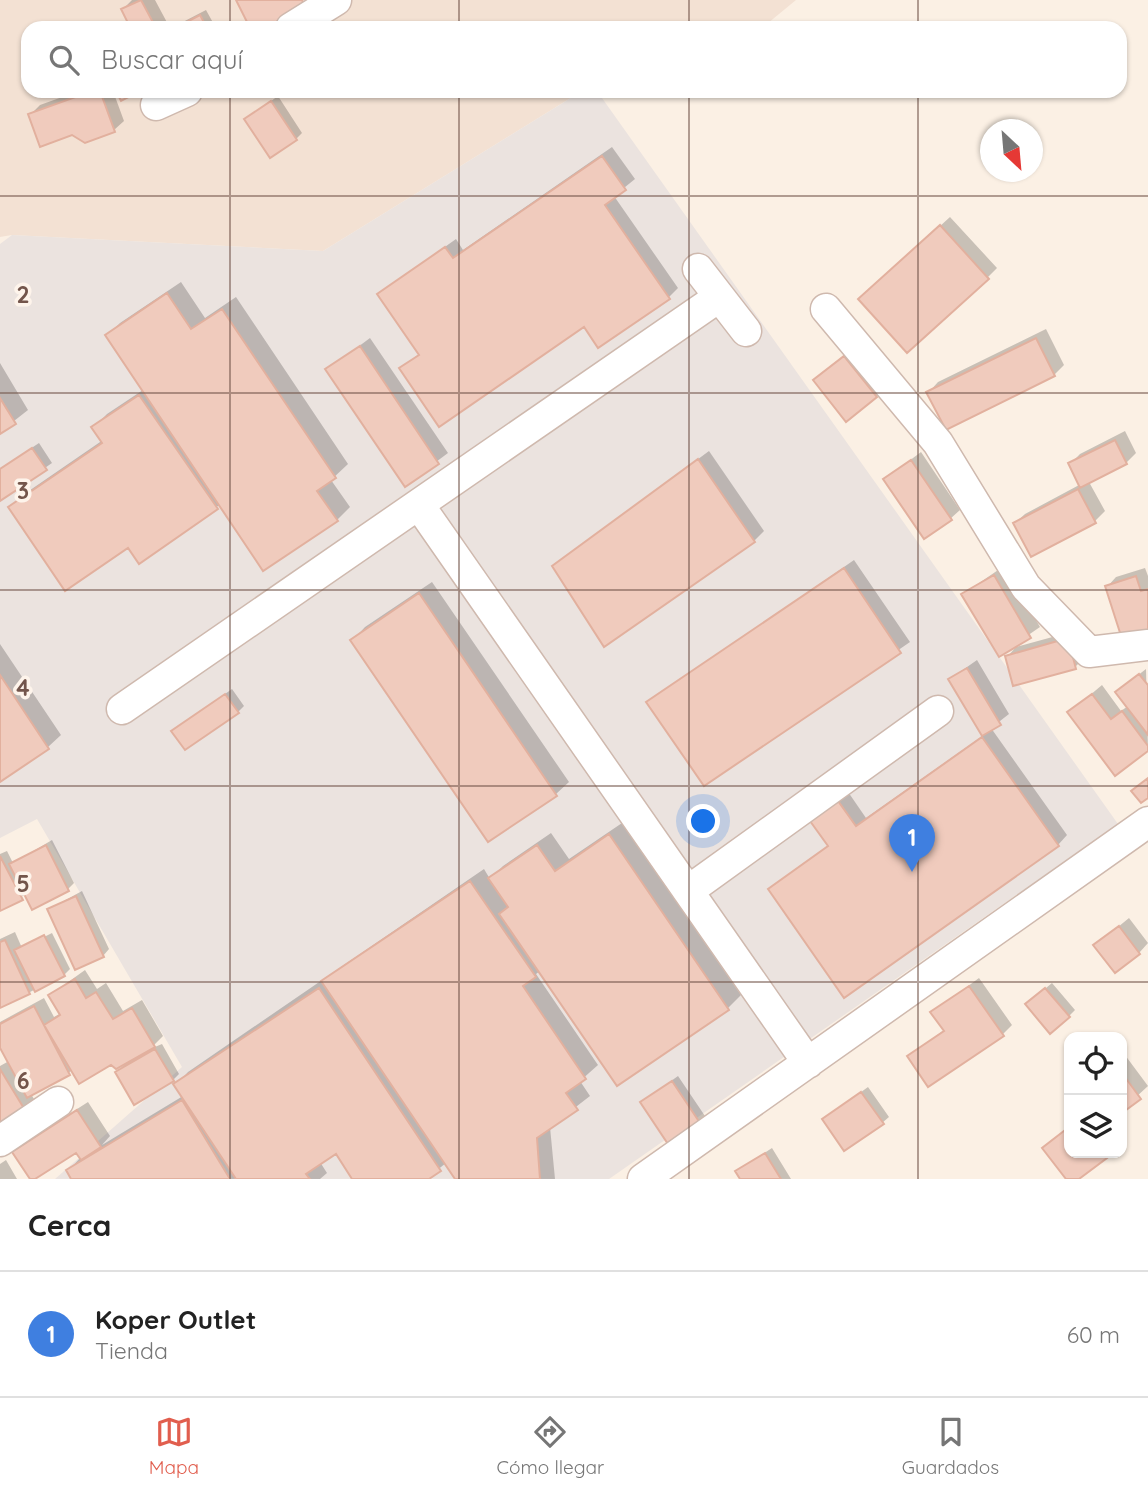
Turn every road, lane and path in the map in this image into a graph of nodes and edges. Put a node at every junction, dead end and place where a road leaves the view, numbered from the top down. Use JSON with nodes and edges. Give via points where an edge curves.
{"nodes":[{"id":1,"x":336,"y":0,"type":"edge"},
{"id":2,"x":302,"y":21,"type":"edge"},
{"id":3,"x":172,"y":98,"type":"edge"},
{"id":4,"x":156,"y":105,"type":"dead end"},
{"id":5,"x":698,"y":269,"type":"dead end"},
{"id":6,"x":719,"y":297,"type":"junction"},
{"id":7,"x":826,"y":309,"type":"dead end"},
{"id":8,"x":746,"y":331,"type":"dead end"},
{"id":9,"x":419,"y":505,"type":"junction"},
{"id":10,"x":1148,"y":645,"type":"edge"},
{"id":11,"x":122,"y":709,"type":"dead end"},
{"id":12,"x":938,"y":710,"type":"dead end"},
{"id":13,"x":1148,"y":822,"type":"edge"},
{"id":14,"x":688,"y":891,"type":"junction"},
{"id":15,"x":808,"y":1063,"type":"junction"},
{"id":16,"x":58,"y":1102,"type":"dead end"},
{"id":17,"x":0,"y":1141,"type":"edge"},
{"id":18,"x":643,"y":1179,"type":"edge"}],
"edges":[{"from":1,"to":2,"type":"street"},
{"from":3,"to":4,"type":"street"},
{"from":5,"to":6,"type":"street"},
{"from":6,"to":8,"type":"street"},
{"from":6,"to":9,"type":"street"},
{"from":7,"to":10,"type":"street","via":[[938,443],[1026,587],[1089,652]]},
{"from":9,"to":11,"type":"street"},
{"from":9,"to":14,"type":"street"},
{"from":12,"to":14,"type":"street"},
{"from":13,"to":15,"type":"street"},
{"from":14,"to":15,"type":"street"},
{"from":15,"to":18,"type":"street"},
{"from":16,"to":17,"type":"street"}]}
